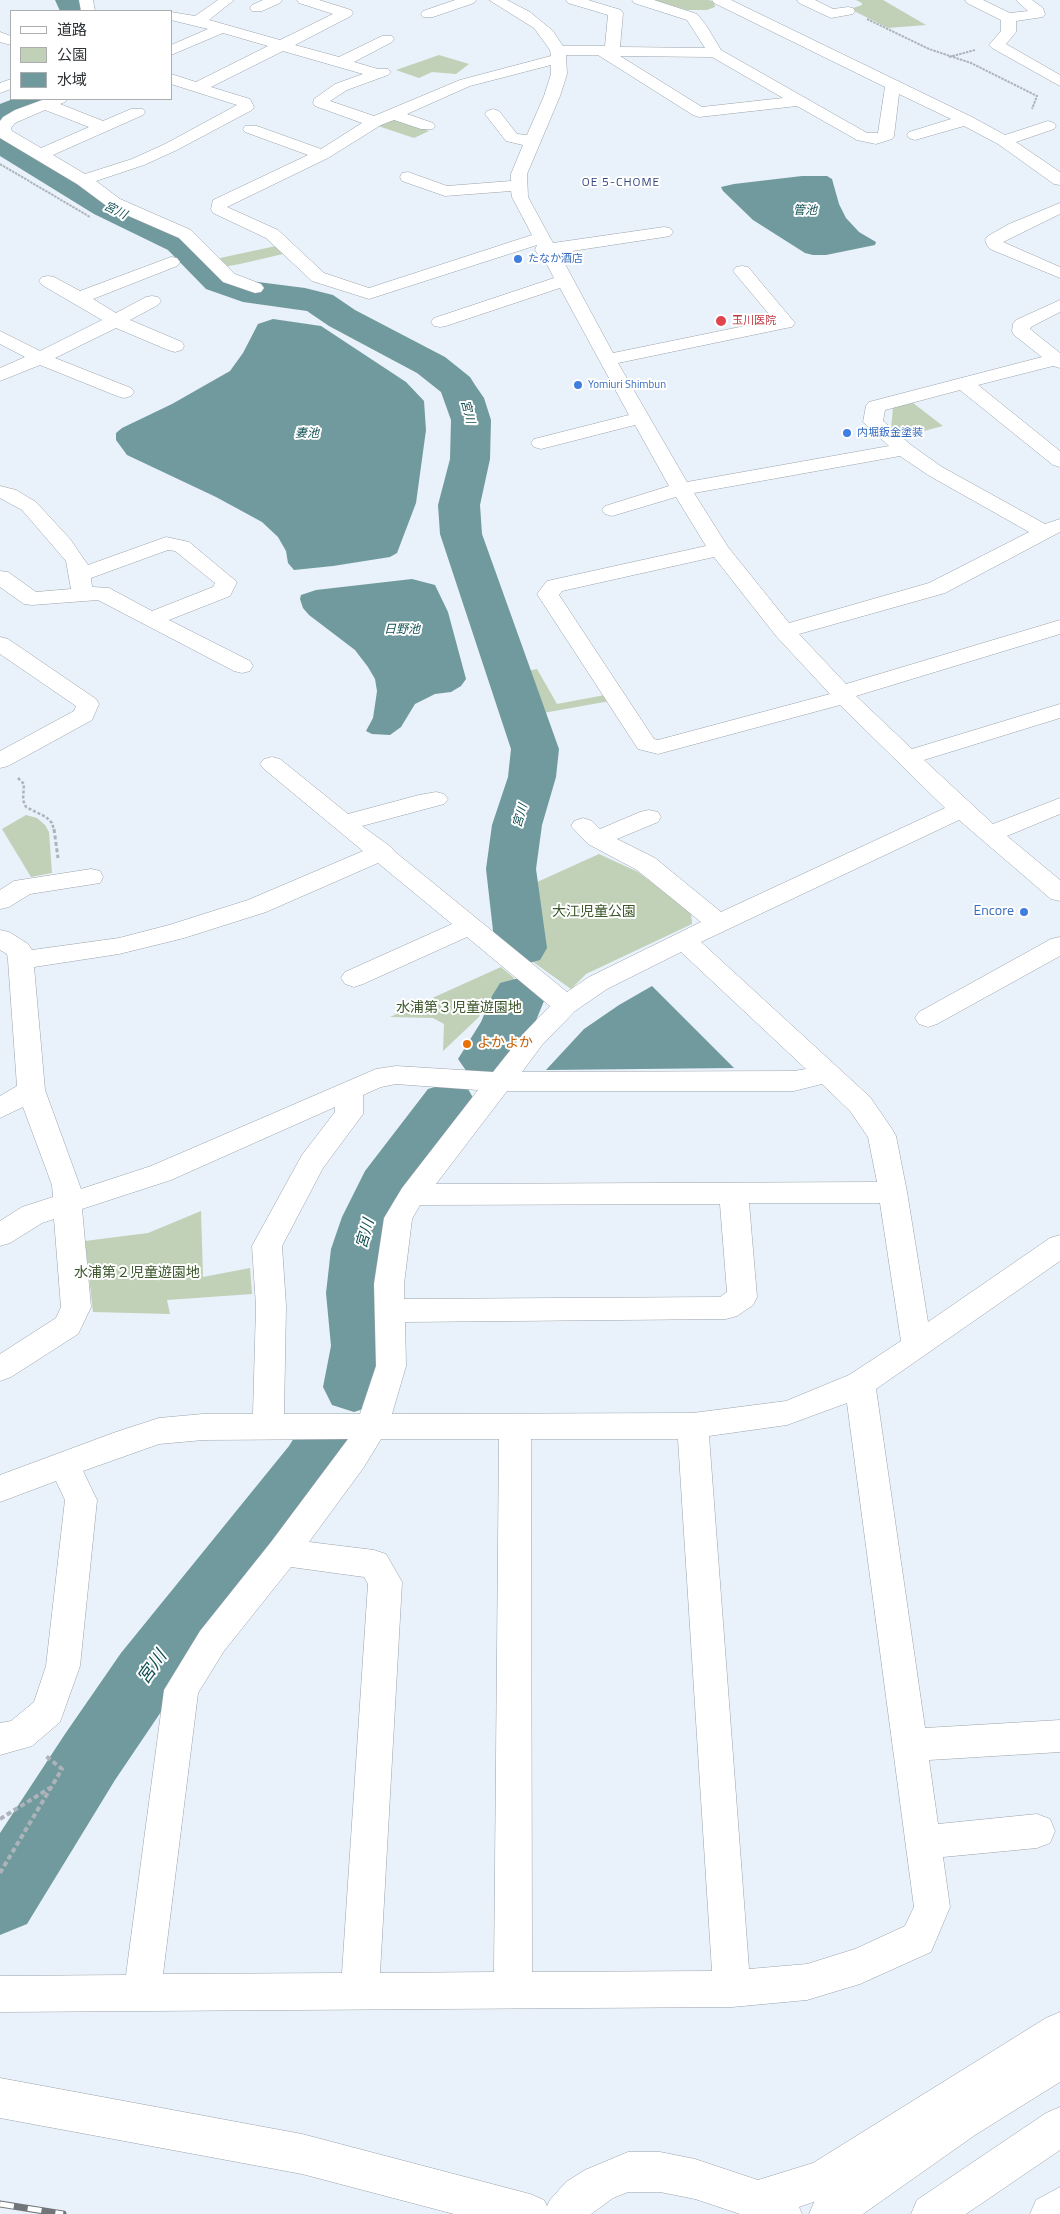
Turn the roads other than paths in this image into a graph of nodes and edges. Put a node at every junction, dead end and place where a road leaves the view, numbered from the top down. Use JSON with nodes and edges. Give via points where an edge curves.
{"nodes":[{"id":1,"x":226,"y":0,"type":"edge"},
{"id":2,"x":276,"y":0,"type":"edge"},
{"id":3,"x":304,"y":0,"type":"edge"},
{"id":4,"x":469,"y":0,"type":"edge"},
{"id":5,"x":496,"y":0,"type":"edge"},
{"id":6,"x":573,"y":0,"type":"edge"},
{"id":7,"x":639,"y":0,"type":"edge"},
{"id":8,"x":719,"y":0,"type":"edge"},
{"id":9,"x":804,"y":0,"type":"edge"},
{"id":10,"x":972,"y":0,"type":"edge"},
{"id":11,"x":1023,"y":0,"type":"edge"},
{"id":12,"x":758,"y":2,"type":"dead end"},
{"id":13,"x":257,"y":8,"type":"dead end"},
{"id":14,"x":735,"y":8,"type":"junction"},
{"id":15,"x":848,"y":11,"type":"road end"},
{"id":16,"x":428,"y":14,"type":"dead end"},
{"id":17,"x":172,"y":16,"type":"edge"},
{"id":18,"x":692,"y":17,"type":"junction"},
{"id":19,"x":1008,"y":18,"type":"junction"},
{"id":20,"x":198,"y":21,"type":"junction"},
{"id":21,"x":221,"y":28,"type":"junction"},
{"id":22,"x":387,"y":39,"type":"dead end"},
{"id":23,"x":282,"y":46,"type":"junction"},
{"id":24,"x":172,"y":51,"type":"edge"},
{"id":25,"x":607,"y":51,"type":"junction"},
{"id":26,"x":715,"y":53,"type":"junction"},
{"id":27,"x":558,"y":54,"type":"junction"},
{"id":28,"x":340,"y":62,"type":"junction"},
{"id":29,"x":394,"y":68,"type":"dead end"},
{"id":30,"x":379,"y":74,"type":"junction"},
{"id":31,"x":172,"y":79,"type":"edge"},
{"id":32,"x":1060,"y":81,"type":"edge"},
{"id":33,"x":893,"y":84,"type":"junction"},
{"id":34,"x":196,"y":88,"type":"junction"},
{"id":35,"x":52,"y":101,"type":"edge"},
{"id":36,"x":800,"y":101,"type":"junction"},
{"id":37,"x":137,"y":112,"type":"dead end"},
{"id":38,"x":393,"y":114,"type":"junction"},
{"id":39,"x":493,"y":114,"type":"dead end"},
{"id":40,"x":966,"y":120,"type":"junction"},
{"id":41,"x":375,"y":122,"type":"junction"},
{"id":42,"x":427,"y":126,"type":"dead end"},
{"id":43,"x":1048,"y":126,"type":"dead end"},
{"id":44,"x":103,"y":127,"type":"junction"},
{"id":45,"x":251,"y":129,"type":"dead end"},
{"id":46,"x":915,"y":135,"type":"dead end"},
{"id":47,"x":532,"y":141,"type":"junction"},
{"id":48,"x":1004,"y":141,"type":"junction"},
{"id":49,"x":40,"y":155,"type":"junction"},
{"id":50,"x":322,"y":155,"type":"junction"},
{"id":51,"x":408,"y":177,"type":"dead end"},
{"id":52,"x":82,"y":180,"type":"junction"},
{"id":53,"x":1060,"y":180,"type":"edge"},
{"id":54,"x":518,"y":185,"type":"junction"},
{"id":55,"x":1060,"y":208,"type":"edge"},
{"id":56,"x":664,"y":232,"type":"dead end"},
{"id":57,"x":544,"y":246,"type":"junction"},
{"id":58,"x":171,"y":262,"type":"dead end"},
{"id":59,"x":742,"y":270,"type":"dead end"},
{"id":60,"x":1060,"y":273,"type":"edge"},
{"id":61,"x":48,"y":281,"type":"dead end"},
{"id":62,"x":564,"y":281,"type":"junction"},
{"id":63,"x":255,"y":288,"type":"dead end"},
{"id":64,"x":79,"y":298,"type":"junction"},
{"id":65,"x":152,"y":302,"type":"dead end"},
{"id":66,"x":1060,"y":305,"type":"edge"},
{"id":67,"x":116,"y":321,"type":"junction"},
{"id":68,"x":440,"y":322,"type":"dead end"},
{"id":69,"x":0,"y":337,"type":"edge"},
{"id":70,"x":175,"y":346,"type":"dead end"},
{"id":71,"x":40,"y":358,"type":"junction"},
{"id":72,"x":606,"y":360,"type":"junction"},
{"id":73,"x":1058,"y":361,"type":"edge"},
{"id":74,"x":0,"y":375,"type":"edge"},
{"id":75,"x":963,"y":383,"type":"junction"},
{"id":76,"x":124,"y":392,"type":"dead end"},
{"id":77,"x":640,"y":418,"type":"junction"},
{"id":78,"x":541,"y":442,"type":"dead end"},
{"id":79,"x":904,"y":449,"type":"junction"},
{"id":80,"x":1060,"y":461,"type":"edge"},
{"id":81,"x":681,"y":489,"type":"junction"},
{"id":82,"x":0,"y":492,"type":"edge"},
{"id":83,"x":612,"y":510,"type":"dead end"},
{"id":84,"x":1053,"y":528,"type":"edge"},
{"id":85,"x":720,"y":550,"type":"junction"},
{"id":86,"x":2,"y":582,"type":"edge"},
{"id":87,"x":81,"y":585,"type":"junction"},
{"id":88,"x":151,"y":619,"type":"junction"},
{"id":89,"x":1060,"y":627,"type":"edge"},
{"id":90,"x":784,"y":631,"type":"junction"},
{"id":91,"x":0,"y":644,"type":"edge"},
{"id":92,"x":242,"y":666,"type":"dead end"},
{"id":93,"x":843,"y":695,"type":"junction"},
{"id":94,"x":1060,"y":711,"type":"edge"},
{"id":95,"x":906,"y":758,"type":"junction"},
{"id":96,"x":0,"y":761,"type":"edge"},
{"id":97,"x":272,"y":764,"type":"dead end"},
{"id":98,"x":436,"y":800,"type":"dead end"},
{"id":99,"x":1060,"y":805,"type":"edge"},
{"id":100,"x":961,"y":810,"type":"junction"},
{"id":101,"x":649,"y":817,"type":"dead end"},
{"id":102,"x":345,"y":823,"type":"junction"},
{"id":103,"x":990,"y":834,"type":"junction"},
{"id":104,"x":382,"y":852,"type":"junction"},
{"id":105,"x":91,"y":876,"type":"dead end"},
{"id":106,"x":1058,"y":889,"type":"edge"},
{"id":107,"x":0,"y":901,"type":"edge"},
{"id":108,"x":719,"y":923,"type":"junction"},
{"id":109,"x":470,"y":926,"type":"junction"},
{"id":110,"x":0,"y":938,"type":"edge"},
{"id":111,"x":684,"y":941,"type":"junction"},
{"id":112,"x":1060,"y":945,"type":"edge"},
{"id":113,"x":21,"y":960,"type":"junction"},
{"id":114,"x":354,"y":978,"type":"dead end"},
{"id":115,"x":566,"y":1005,"type":"junction"},
{"id":116,"x":928,"y":1018,"type":"dead end"},
{"id":117,"x":827,"y":1074,"type":"junction"},
{"id":118,"x":498,"y":1082,"type":"junction"},
{"id":119,"x":32,"y":1090,"type":"junction"},
{"id":120,"x":349,"y":1090,"type":"junction"},
{"id":121,"x":0,"y":1108,"type":"edge"},
{"id":122,"x":893,"y":1192,"type":"junction"},
{"id":123,"x":734,"y":1193,"type":"junction"},
{"id":124,"x":412,"y":1195,"type":"junction"},
{"id":125,"x":68,"y":1204,"type":"junction"},
{"id":126,"x":0,"y":1235,"type":"edge"},
{"id":127,"x":1060,"y":1246,"type":"edge"},
{"id":128,"x":390,"y":1312,"type":"junction"},
{"id":129,"x":917,"y":1345,"type":"junction"},
{"id":130,"x":0,"y":1369,"type":"edge"},
{"id":131,"x":860,"y":1384,"type":"junction"},
{"id":132,"x":515,"y":1425,"type":"junction"},
{"id":133,"x":268,"y":1426,"type":"junction"},
{"id":134,"x":693,"y":1426,"type":"junction"},
{"id":135,"x":372,"y":1427,"type":"junction"},
{"id":136,"x":64,"y":1466,"type":"junction"},
{"id":137,"x":0,"y":1489,"type":"edge"},
{"id":138,"x":283,"y":1552,"type":"junction"},
{"id":139,"x":1060,"y":1736,"type":"edge"},
{"id":140,"x":10,"y":1737,"type":"edge"},
{"id":141,"x":910,"y":1745,"type":"junction"},
{"id":142,"x":1037,"y":1831,"type":"dead end"},
{"id":143,"x":924,"y":1842,"type":"junction"},
{"id":144,"x":732,"y":1989,"type":"junction"},
{"id":145,"x":513,"y":1990,"type":"junction"},
{"id":146,"x":360,"y":1992,"type":"junction"},
{"id":147,"x":142,"y":1993,"type":"junction"},
{"id":148,"x":0,"y":1994,"type":"edge"},
{"id":149,"x":1060,"y":2031,"type":"edge"},
{"id":150,"x":1060,"y":2060,"type":"edge"},
{"id":151,"x":0,"y":2098,"type":"edge"},
{"id":152,"x":1060,"y":2127,"type":"edge"},
{"id":153,"x":770,"y":2207,"type":"edge"},
{"id":154,"x":1060,"y":2207,"type":"edge"},
{"id":155,"x":530,"y":2214,"type":"edge"},
{"id":156,"x":564,"y":2214,"type":"edge"},
{"id":157,"x":829,"y":2214,"type":"edge"},
{"id":158,"x":932,"y":2214,"type":"edge"},
{"id":159,"x":1050,"y":2214,"type":"edge"}],
"edges":[{"from":1,"to":20,"type":"main road"},
{"from":2,"to":13,"type":"main road"},
{"from":3,"to":23,"type":"main road","via":[[346,14]]},
{"from":4,"to":16,"type":"main road"},
{"from":5,"to":27,"type":"main road","via":[[539,25],[548,34]]},
{"from":6,"to":25,"type":"main road","via":[[616,13]]},
{"from":7,"to":18,"type":"main road"},
{"from":8,"to":14,"type":"main road"},
{"from":9,"to":15,"type":"main road","via":[[831,14]]},
{"from":10,"to":19,"type":"main road"},
{"from":11,"to":19,"type":"main road","via":[[1038,14]]},
{"from":12,"to":14,"type":"main road"},
{"from":14,"to":18,"type":"main road"},
{"from":14,"to":33,"type":"main road"},
{"from":17,"to":20,"type":"main road"},
{"from":18,"to":26,"type":"main road"},
{"from":19,"to":32,"type":"main road","via":[[1009,32],[996,45]]},
{"from":20,"to":21,"type":"main road"},
{"from":21,"to":23,"type":"main road"},
{"from":21,"to":24,"type":"main road"},
{"from":22,"to":28,"type":"main road"},
{"from":23,"to":28,"type":"main road"},
{"from":23,"to":34,"type":"main road"},
{"from":25,"to":26,"type":"main road"},
{"from":25,"to":27,"type":"main road"},
{"from":25,"to":36,"type":"main road","via":[[699,112]]},
{"from":26,"to":36,"type":"main road"},
{"from":27,"to":38,"type":"main road","via":[[464,83]]},
{"from":27,"to":47,"type":"main road","via":[[558,74],[552,96]]},
{"from":28,"to":30,"type":"main road"},
{"from":29,"to":30,"type":"main road"},
{"from":30,"to":41,"type":"main road","via":[[341,87],[321,103]]},
{"from":31,"to":34,"type":"main road"},
{"from":33,"to":36,"type":"main road","via":[[886,136],[876,139],[862,137]]},
{"from":33,"to":40,"type":"main road"},
{"from":34,"to":52,"type":"main road","via":[[244,102],[246,107],[138,162]]},
{"from":35,"to":44,"type":"main road"},
{"from":35,"to":49,"type":"main road","via":[[21,113],[3,128],[5,134]]},
{"from":37,"to":44,"type":"main road"},
{"from":38,"to":41,"type":"main road"},
{"from":38,"to":42,"type":"main road"},
{"from":39,"to":47,"type":"main road","via":[[512,138]]},
{"from":40,"to":46,"type":"main road"},
{"from":40,"to":48,"type":"main road"},
{"from":41,"to":50,"type":"main road"},
{"from":43,"to":48,"type":"main road"},
{"from":44,"to":49,"type":"main road"},
{"from":45,"to":50,"type":"main road"},
{"from":47,"to":54,"type":"main road"},
{"from":48,"to":53,"type":"main road"},
{"from":49,"to":52,"type":"main road"},
{"from":50,"to":57,"type":"main road","via":[[220,204],[219,209],[272,234],[318,277],[369,294]]},
{"from":51,"to":54,"type":"main road","via":[[445,191]]},
{"from":52,"to":63,"type":"main road","via":[[114,203],[185,234],[228,278]]},
{"from":54,"to":57,"type":"main road","via":[[520,197]]},
{"from":55,"to":60,"type":"main road","via":[[994,240],[996,245]]},
{"from":56,"to":57,"type":"main road"},
{"from":57,"to":62,"type":"main road"},
{"from":58,"to":64,"type":"main road"},
{"from":59,"to":72,"type":"main road","via":[[786,323]]},
{"from":61,"to":64,"type":"main road"},
{"from":62,"to":68,"type":"main road"},
{"from":62,"to":72,"type":"main road"},
{"from":64,"to":67,"type":"main road"},
{"from":65,"to":67,"type":"main road"},
{"from":66,"to":73,"type":"main road","via":[[1022,324],[1021,331]]},
{"from":67,"to":70,"type":"main road"},
{"from":67,"to":71,"type":"main road"},
{"from":69,"to":71,"type":"main road"},
{"from":71,"to":74,"type":"main road"},
{"from":71,"to":76,"type":"main road"},
{"from":72,"to":77,"type":"main road"},
{"from":73,"to":75,"type":"main road"},
{"from":75,"to":79,"type":"main road","via":[[876,406],[873,422]]},
{"from":75,"to":80,"type":"main road"},
{"from":77,"to":78,"type":"main road"},
{"from":77,"to":81,"type":"main road"},
{"from":79,"to":81,"type":"main road"},
{"from":79,"to":84,"type":"main road","via":[[935,471]]},
{"from":81,"to":83,"type":"main road"},
{"from":81,"to":85,"type":"main road"},
{"from":82,"to":87,"type":"main road","via":[[29,506],[63,543],[76,561]]},
{"from":84,"to":90,"type":"main road","via":[[937,588]]},
{"from":85,"to":90,"type":"main road"},
{"from":85,"to":93,"type":"main road","via":[[555,586],[548,594],[646,744],[658,747]]},
{"from":86,"to":87,"type":"main road","via":[[32,599]]},
{"from":87,"to":88,"type":"main road"},
{"from":87,"to":88,"type":"main road","via":[[166,543],[182,546],[226,582],[222,591]]},
{"from":88,"to":92,"type":"main road"},
{"from":89,"to":93,"type":"main road"},
{"from":90,"to":93,"type":"main road"},
{"from":91,"to":96,"type":"main road","via":[[88,704],[84,715]]},
{"from":93,"to":95,"type":"main road"},
{"from":94,"to":95,"type":"main road"},
{"from":95,"to":100,"type":"main road"},
{"from":97,"to":102,"type":"main road"},
{"from":98,"to":102,"type":"main road"},
{"from":99,"to":103,"type":"main road"},
{"from":100,"to":103,"type":"main road"},
{"from":100,"to":108,"type":"main road"},
{"from":101,"to":108,"type":"main road","via":[[590,833],[646,864]]},
{"from":102,"to":104,"type":"main road"},
{"from":103,"to":106,"type":"main road"},
{"from":104,"to":109,"type":"main road"},
{"from":104,"to":113,"type":"main road","via":[[257,906],[175,932],[119,946]]},
{"from":105,"to":107,"type":"main road","via":[[23,887]]},
{"from":108,"to":111,"type":"main road"},
{"from":109,"to":114,"type":"main road"},
{"from":109,"to":115,"type":"main road"},
{"from":110,"to":113,"type":"main road","via":[[19,950]]},
{"from":111,"to":115,"type":"main road","via":[[598,983]]},
{"from":111,"to":117,"type":"main road"},
{"from":112,"to":116,"type":"main road"},
{"from":113,"to":119,"type":"main road"},
{"from":115,"to":118,"type":"main road"},
{"from":117,"to":118,"type":"main road","via":[[794,1081]]},
{"from":117,"to":122,"type":"main road","via":[[860,1104],[882,1136]]},
{"from":118,"to":120,"type":"main road","via":[[396,1075],[376,1078]]},
{"from":118,"to":124,"type":"main road"},
{"from":119,"to":121,"type":"main road"},
{"from":119,"to":125,"type":"main road","via":[[66,1185]]},
{"from":120,"to":125,"type":"main road","via":[[161,1172]]},
{"from":120,"to":133,"type":"main road","via":[[348,1114],[312,1162],[267,1246],[271,1306]]},
{"from":122,"to":123,"type":"main road"},
{"from":122,"to":129,"type":"main road"},
{"from":123,"to":124,"type":"main road"},
{"from":123,"to":128,"type":"main road","via":[[742,1298],[726,1308]]},
{"from":124,"to":128,"type":"main road","via":[[398,1218],[388,1284]]},
{"from":125,"to":126,"type":"main road","via":[[32,1216]]},
{"from":125,"to":130,"type":"main road","via":[[76,1307],[67,1326]]},
{"from":127,"to":129,"type":"main road"},
{"from":128,"to":135,"type":"main road","via":[[391,1366]]},
{"from":129,"to":131,"type":"main road"},
{"from":131,"to":134,"type":"main road","via":[[787,1413]]},
{"from":131,"to":141,"type":"main road"},
{"from":132,"to":134,"type":"main road"},
{"from":132,"to":135,"type":"main road"},
{"from":132,"to":145,"type":"main road"},
{"from":133,"to":135,"type":"main road"},
{"from":133,"to":136,"type":"main road","via":[[159,1431]]},
{"from":134,"to":144,"type":"main road"},
{"from":135,"to":138,"type":"main road","via":[[353,1458]]},
{"from":136,"to":137,"type":"main road"},
{"from":136,"to":140,"type":"main road","via":[[81,1500],[63,1666],[48,1711]]},
{"from":138,"to":146,"type":"main road","via":[[374,1564],[384,1582]]},
{"from":138,"to":147,"type":"main road","via":[[212,1641],[181,1690]]},
{"from":139,"to":141,"type":"main road"},
{"from":141,"to":143,"type":"main road"},
{"from":142,"to":143,"type":"main road"},
{"from":143,"to":144,"type":"main road","via":[[932,1907],[918,1939],[860,1966],[807,1982]]},
{"from":144,"to":145,"type":"main road"},
{"from":145,"to":146,"type":"main road"},
{"from":146,"to":147,"type":"main road"},
{"from":147,"to":148,"type":"main road"},
{"from":149,"to":153,"type":"main road","via":[[822,2180]]},
{"from":150,"to":157,"type":"main road","via":[[961,2121]]},
{"from":151,"to":155,"type":"main road","via":[[302,2154]]},
{"from":152,"to":158,"type":"main road"},
{"from":153,"to":156,"type":"main road","via":[[695,2179],[660,2172],[628,2172],[580,2196]]},
{"from":154,"to":159,"type":"main road"}]}
